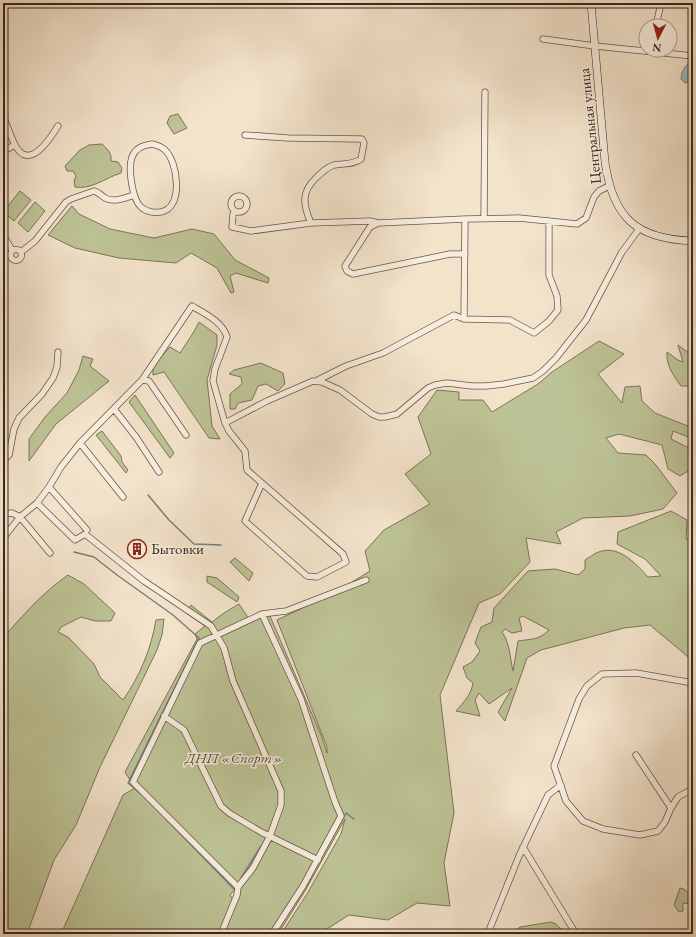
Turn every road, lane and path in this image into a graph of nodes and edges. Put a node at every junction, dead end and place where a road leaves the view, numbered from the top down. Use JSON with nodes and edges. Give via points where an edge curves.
{"nodes":[{"id":1,"x":591,"y":3,"type":"edge"},
{"id":2,"x":661,"y":3,"type":"edge"},
{"id":3,"x":658,"y":18,"type":"edge"},
{"id":4,"x":543,"y":39,"type":"dead end"},
{"id":5,"x":595,"y":46,"type":"junction"},
{"id":6,"x":638,"y":50,"type":"edge"},
{"id":7,"x":678,"y":54,"type":"edge"},
{"id":8,"x":693,"y":56,"type":"edge"},
{"id":9,"x":485,"y":92,"type":"dead end"},
{"id":10,"x":3,"y":115,"type":"edge"},
{"id":11,"x":58,"y":126,"type":"dead end"},
{"id":12,"x":245,"y":135,"type":"dead end"},
{"id":13,"x":15,"y":145,"type":"junction"},
{"id":14,"x":3,"y":151,"type":"edge"},
{"id":15,"x":609,"y":186,"type":"junction"},
{"id":16,"x":134,"y":195,"type":"junction"},
{"id":17,"x":236,"y":212,"type":"dead end"},
{"id":18,"x":484,"y":218,"type":"junction"},
{"id":19,"x":465,"y":219,"type":"junction"},
{"id":20,"x":549,"y":221,"type":"junction"},
{"id":21,"x":378,"y":222,"type":"junction"},
{"id":22,"x":311,"y":223,"type":"junction"},
{"id":23,"x":639,"y":228,"type":"junction"},
{"id":24,"x":3,"y":235,"type":"edge"},
{"id":25,"x":693,"y":241,"type":"edge"},
{"id":26,"x":12,"y":250,"type":"junction"},
{"id":27,"x":21,"y":252,"type":"junction"},
{"id":28,"x":465,"y":254,"type":"junction"},
{"id":29,"x":464,"y":319,"type":"junction"},
{"id":30,"x":58,"y":352,"type":"dead end"},
{"id":31,"x":142,"y":380,"type":"junction"},
{"id":32,"x":318,"y":380,"type":"junction"},
{"id":33,"x":114,"y":409,"type":"junction"},
{"id":34,"x":225,"y":423,"type":"junction"},
{"id":35,"x":186,"y":435,"type":"dead end"},
{"id":36,"x":80,"y":444,"type":"junction"},
{"id":37,"x":3,"y":461,"type":"edge"},
{"id":38,"x":159,"y":472,"type":"dead end"},
{"id":39,"x":262,"y":483,"type":"junction"},
{"id":40,"x":49,"y":487,"type":"junction"},
{"id":41,"x":123,"y":497,"type":"dead end"},
{"id":42,"x":37,"y":502,"type":"junction"},
{"id":43,"x":3,"y":514,"type":"edge"},
{"id":44,"x":20,"y":517,"type":"junction"},
{"id":45,"x":87,"y":530,"type":"dead end"},
{"id":46,"x":3,"y":538,"type":"edge"},
{"id":47,"x":50,"y":553,"type":"dead end"},
{"id":48,"x":366,"y":580,"type":"dead end"},
{"id":49,"x":262,"y":614,"type":"junction"},
{"id":50,"x":216,"y":636,"type":"junction"},
{"id":51,"x":693,"y":683,"type":"edge"},
{"id":52,"x":164,"y":716,"type":"junction"},
{"id":53,"x":636,"y":755,"type":"dead end"},
{"id":54,"x":561,"y":785,"type":"junction"},
{"id":55,"x":693,"y":790,"type":"edge"},
{"id":56,"x":671,"y":808,"type":"junction"},
{"id":57,"x":270,"y":836,"type":"junction"},
{"id":58,"x":523,"y":847,"type":"junction"},
{"id":59,"x":318,"y":860,"type":"junction"},
{"id":60,"x":238,"y":887,"type":"junction"},
{"id":61,"x":221,"y":934,"type":"edge"},
{"id":62,"x":272,"y":934,"type":"edge"},
{"id":63,"x":490,"y":934,"type":"edge"},
{"id":64,"x":576,"y":934,"type":"edge"}],
"edges":[{"from":1,"to":5,"type":"street","name":"Центральная улица"},
{"from":2,"to":3,"type":"street"},
{"from":4,"to":5,"type":"street"},
{"from":5,"to":6,"type":"street"},
{"from":5,"to":15,"type":"street","name":"Центральная улица"},
{"from":7,"to":8,"type":"street"},
{"from":9,"to":18,"type":"street"},
{"from":10,"to":13,"type":"street"},
{"from":11,"to":13,"type":"street","via":[[46,145],[34,154],[25,154]]},
{"from":12,"to":22,"type":"street","via":[[362,139],[364,143],[361,159],[356,163],[334,165],[324,170],[310,184],[305,193],[305,211]]},
{"from":13,"to":14,"type":"street"},
{"from":15,"to":20,"type":"street","via":[[594,197],[586,218],[577,224]]},
{"from":15,"to":23,"type":"street","name":"Центральная улица","via":[[621,212]]},
{"from":16,"to":16,"type":"street","via":[[138,204],[146,210],[160,212],[172,206],[176,190],[175,172],[169,155],[162,147],[142,146],[134,153],[130,168]]},
{"from":16,"to":27,"type":"street","via":[[113,201],[94,191],[71,199],[62,206],[35,242]]},
{"from":17,"to":22,"type":"street","via":[[233,214],[232,227],[251,231]]},
{"from":18,"to":19,"type":"street"},
{"from":18,"to":20,"type":"street"},
{"from":19,"to":21,"type":"street"},
{"from":19,"to":28,"type":"street"},
{"from":20,"to":29,"type":"street","via":[[549,275],[557,296],[558,310],[549,321],[534,333],[510,320]]},
{"from":21,"to":22,"type":"street"},
{"from":21,"to":28,"type":"street","via":[[370,227],[349,259],[345,266],[347,271],[353,274],[450,254]]},
{"from":23,"to":25,"type":"street","name":"Центральная улица","via":[[664,238]]},
{"from":23,"to":32,"type":"street","via":[[622,252],[586,320],[556,358],[533,378],[486,386],[447,383],[435,385],[398,414],[385,417],[372,414],[340,390]]},
{"from":24,"to":26,"type":"street"},
{"from":26,"to":27,"type":"street"},
{"from":26,"to":27,"type":"street","via":[[10,256],[15,261],[21,257]]},
{"from":28,"to":29,"type":"street"},
{"from":29,"to":32,"type":"street","via":[[454,315],[383,353],[346,366]]},
{"from":30,"to":37,"type":"street","via":[[57,367],[52,378],[42,394],[19,418],[9,455]]},
{"from":31,"to":33,"type":"street"},
{"from":31,"to":34,"type":"street","via":[[192,306],[216,322],[226,333],[227,337],[213,381]]},
{"from":31,"to":35,"type":"street","via":[[150,381]]},
{"from":32,"to":34,"type":"street","via":[[267,401]]},
{"from":33,"to":36,"type":"street"},
{"from":33,"to":38,"type":"street"},
{"from":34,"to":39,"type":"street","via":[[245,451],[247,470]]},
{"from":36,"to":40,"type":"street"},
{"from":36,"to":41,"type":"street"},
{"from":39,"to":39,"type":"street","via":[[245,521],[307,576],[317,578],[346,562],[343,554]]},
{"from":40,"to":42,"type":"street"},
{"from":40,"to":45,"type":"street"},
{"from":42,"to":44,"type":"street"},
{"from":42,"to":50,"type":"street","via":[[75,540],[85,534],[144,581],[211,626]]},
{"from":43,"to":44,"type":"street","via":[[12,513]]},
{"from":44,"to":46,"type":"street"},
{"from":44,"to":47,"type":"street"},
{"from":48,"to":49,"type":"street","via":[[286,612]]},
{"from":49,"to":50,"type":"street"},
{"from":49,"to":59,"type":"street","via":[[301,699],[341,816]]},
{"from":50,"to":52,"type":"street","via":[[200,643]]},
{"from":50,"to":57,"type":"street","via":[[224,648],[233,681],[281,791],[281,804]]},
{"from":51,"to":54,"type":"street","via":[[636,673],[602,674],[587,686],[579,699],[554,766]]},
{"from":52,"to":57,"type":"street","via":[[184,730],[221,806],[228,813]]},
{"from":52,"to":60,"type":"street","via":[[132,782]]},
{"from":53,"to":56,"type":"street"},
{"from":54,"to":56,"type":"street","via":[[566,801],[583,821],[603,829],[640,836],[658,831]]},
{"from":54,"to":58,"type":"street","via":[[548,795]]},
{"from":55,"to":56,"type":"street","via":[[678,797]]},
{"from":57,"to":59,"type":"street"},
{"from":57,"to":60,"type":"street","via":[[253,868]]},
{"from":58,"to":63,"type":"street","via":[[490,928]]},
{"from":58,"to":64,"type":"street"},
{"from":59,"to":62,"type":"street"},
{"from":60,"to":61,"type":"street"}]}
